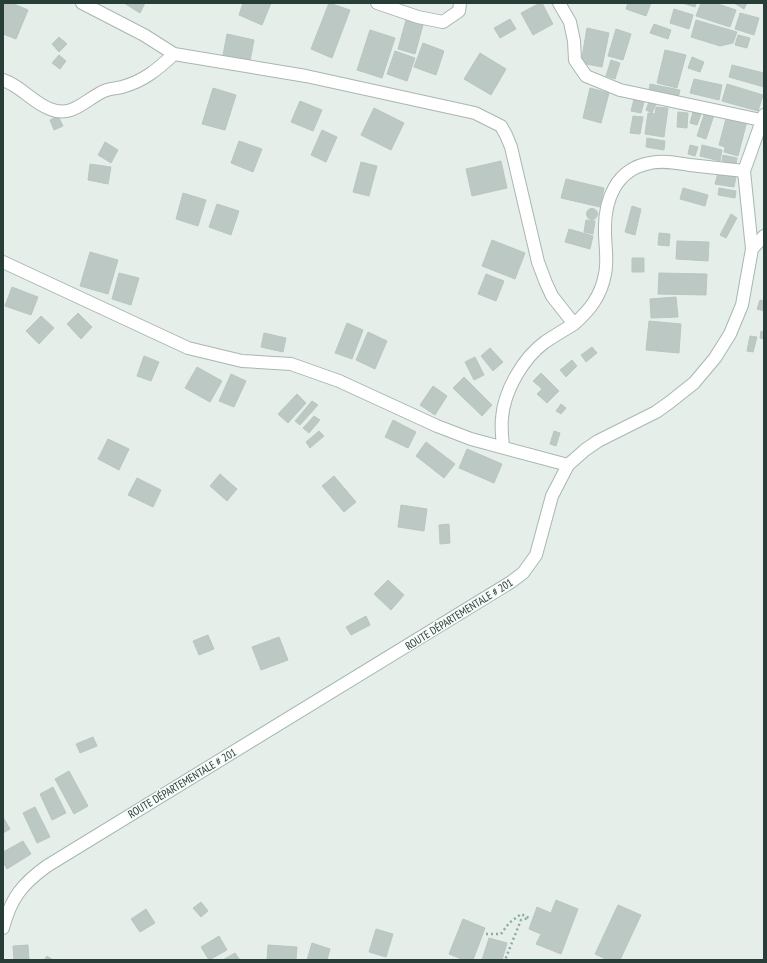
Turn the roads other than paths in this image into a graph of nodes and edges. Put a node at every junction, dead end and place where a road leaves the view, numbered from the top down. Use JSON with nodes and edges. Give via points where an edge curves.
{"nodes":[{"id":1,"x":82,"y":3,"type":"edge"},
{"id":2,"x":377,"y":3,"type":"edge"},
{"id":3,"x":460,"y":3,"type":"edge"},
{"id":4,"x":559,"y":3,"type":"edge"},
{"id":5,"x":174,"y":54,"type":"junction"},
{"id":6,"x":3,"y":80,"type":"edge"},
{"id":7,"x":763,"y":118,"type":"edge"},
{"id":8,"x":744,"y":171,"type":"junction"},
{"id":9,"x":764,"y":236,"type":"edge"},
{"id":10,"x":752,"y":248,"type":"junction"},
{"id":11,"x":3,"y":262,"type":"edge"},
{"id":12,"x":574,"y":324,"type":"junction"},
{"id":13,"x":503,"y":446,"type":"junction"},
{"id":14,"x":568,"y":465,"type":"junction"},
{"id":15,"x":3,"y":928,"type":"edge"}],
"edges":[{"from":1,"to":5,"type":"street","via":[[144,35]]},
{"from":2,"to":3,"type":"street","via":[[418,17],[443,22],[459,11]]},
{"from":4,"to":7,"type":"street","via":[[570,22],[575,60],[586,76],[620,90]]},
{"from":5,"to":6,"type":"street","via":[[147,77],[102,91],[70,112],[50,110],[19,87]]},
{"from":5,"to":12,"type":"street","via":[[313,77],[475,113],[501,126],[511,148],[538,262],[558,305]]},
{"from":7,"to":8,"type":"street","name":"ROUTE DÉPARTEMENTALE # 201"},
{"from":8,"to":10,"type":"street","name":"ROUTE DÉPARTEMENTALE # 201"},
{"from":8,"to":12,"type":"street","via":[[667,161],[650,163],[624,174],[614,186],[607,213],[606,272],[603,284],[598,298],[589,311]]},
{"from":9,"to":10,"type":"street"},
{"from":10,"to":14,"type":"street","name":"ROUTE DÉPARTEMENTALE # 201","via":[[742,305],[730,334],[715,358],[694,383],[656,412],[598,441]]},
{"from":11,"to":13,"type":"street","via":[[188,348],[242,361],[291,364],[339,381],[471,439]]},
{"from":12,"to":13,"type":"street","via":[[544,343],[527,361],[516,378],[509,391],[502,418]]},
{"from":13,"to":14,"type":"street"},
{"from":14,"to":15,"type":"street","name":"ROUTE DÉPARTEMENTALE # 201","via":[[552,496],[536,555],[523,573],[47,866],[20,888]]}]}
